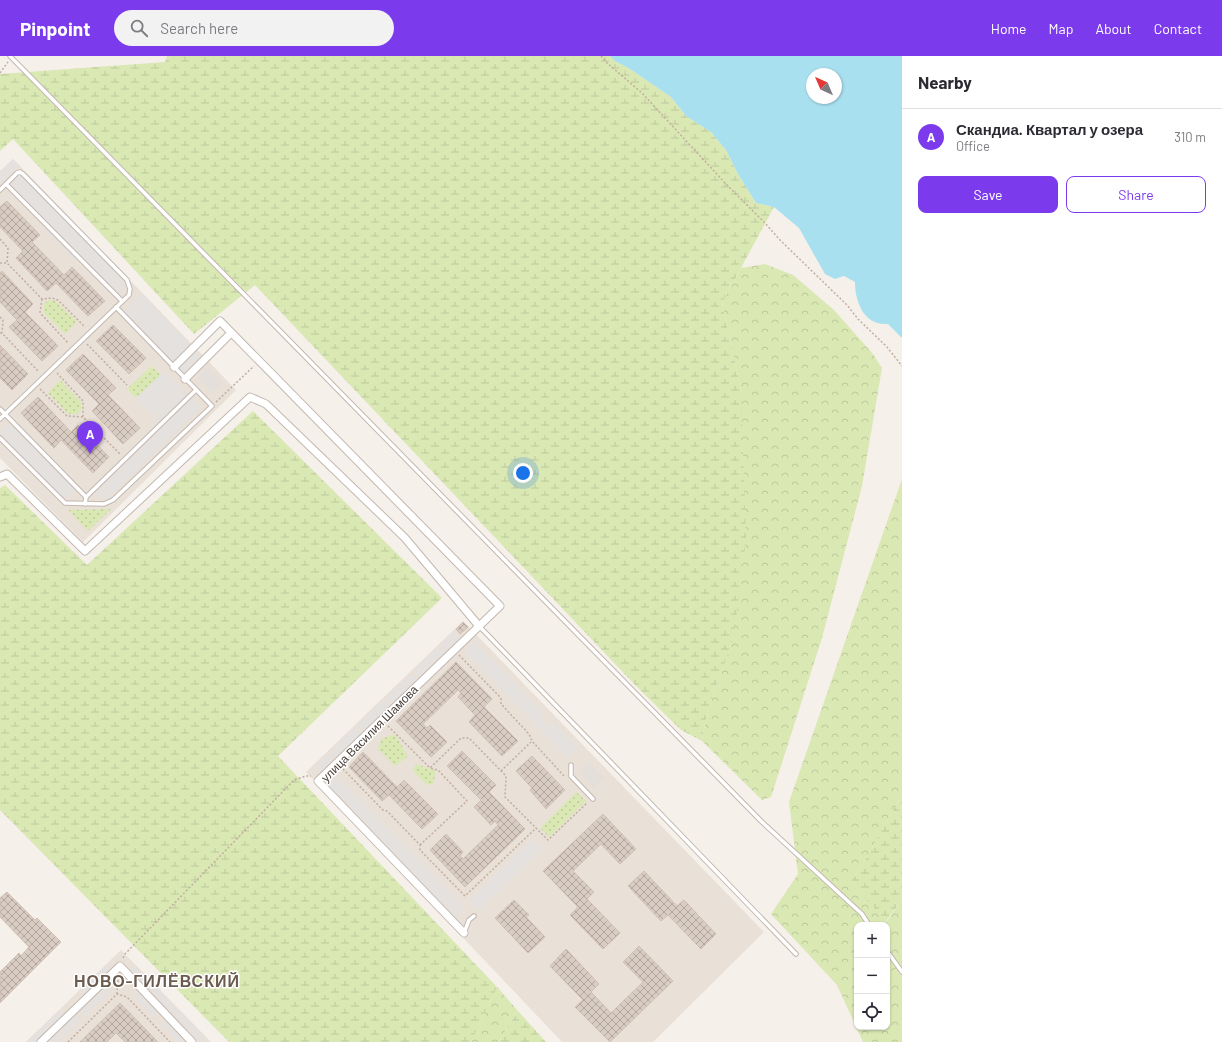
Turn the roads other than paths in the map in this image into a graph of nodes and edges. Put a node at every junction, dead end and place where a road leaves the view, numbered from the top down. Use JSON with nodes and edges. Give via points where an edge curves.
{"nodes":[{"id":1,"x":10,"y":57,"type":"edge"},
{"id":2,"x":6,"y":184,"type":"junction"},
{"id":3,"x":0,"y":190,"type":"edge"},
{"id":4,"x":122,"y":301,"type":"junction"},
{"id":5,"x":116,"y":307,"type":"junction"},
{"id":6,"x":231,"y":333,"type":"junction"},
{"id":7,"x":174,"y":367,"type":"junction"},
{"id":8,"x":185,"y":379,"type":"junction"},
{"id":9,"x":196,"y":390,"type":"junction"},
{"id":10,"x":0,"y":410,"type":"edge"},
{"id":11,"x":5,"y":414,"type":"junction"},
{"id":12,"x":0,"y":419,"type":"edge"},
{"id":13,"x":0,"y":438,"type":"edge"},
{"id":14,"x":0,"y":477,"type":"edge"},
{"id":15,"x":86,"y":497,"type":"junction"},
{"id":16,"x":85,"y":504,"type":"junction"},
{"id":17,"x":479,"y":626,"type":"junction"},
{"id":18,"x":571,"y":764,"type":"dead end"},
{"id":19,"x":591,"y":800,"type":"road end"},
{"id":20,"x":474,"y":916,"type":"dead end"},
{"id":21,"x":867,"y":922,"type":"edge"},
{"id":22,"x":464,"y":933,"type":"joint"},
{"id":23,"x":796,"y":954,"type":"dead end"},
{"id":24,"x":890,"y":955,"type":"edge"},
{"id":25,"x":902,"y":972,"type":"edge"},
{"id":26,"x":41,"y":1042,"type":"edge"},
{"id":27,"x":192,"y":1042,"type":"edge"}],
"edges":[{"from":1,"to":21,"type":"lane","via":[[756,817],[862,914]]},
{"from":2,"to":3,"type":"lane"},
{"from":2,"to":4,"type":"lane"},
{"from":2,"to":4,"type":"lane","via":[[17,173],[23,174],[127,280],[130,293]]},
{"from":4,"to":5,"type":"lane"},
{"from":5,"to":7,"type":"lane"},
{"from":5,"to":11,"type":"lane"},
{"from":6,"to":7,"type":"street","via":[[220,322]]},
{"from":6,"to":8,"type":"street"},
{"from":6,"to":17,"type":"street","name":"улица Василия Шамова","via":[[500,606]]},
{"from":7,"to":8,"type":"lane"},
{"from":8,"to":9,"type":"lane"},
{"from":9,"to":15,"type":"lane"},
{"from":9,"to":16,"type":"lane","via":[[212,406],[113,500],[104,504]]},
{"from":10,"to":11,"type":"lane"},
{"from":11,"to":12,"type":"lane"},
{"from":11,"to":15,"type":"lane"},
{"from":13,"to":16,"type":"lane","via":[[60,500],[65,503]]},
{"from":14,"to":17,"type":"street","via":[[7,474],[85,551],[250,397],[266,404],[405,538]]},
{"from":15,"to":16,"type":"lane"},
{"from":17,"to":22,"type":"street","name":"улица Василия Шамова","via":[[318,781]]},
{"from":17,"to":23,"type":"lane"},
{"from":18,"to":19,"type":"lane","via":[[571,776]]},
{"from":20,"to":22,"type":"lane","via":[[469,920]]},
{"from":24,"to":25,"type":"lane"},
{"from":26,"to":27,"type":"street","via":[[120,966]]}]}
